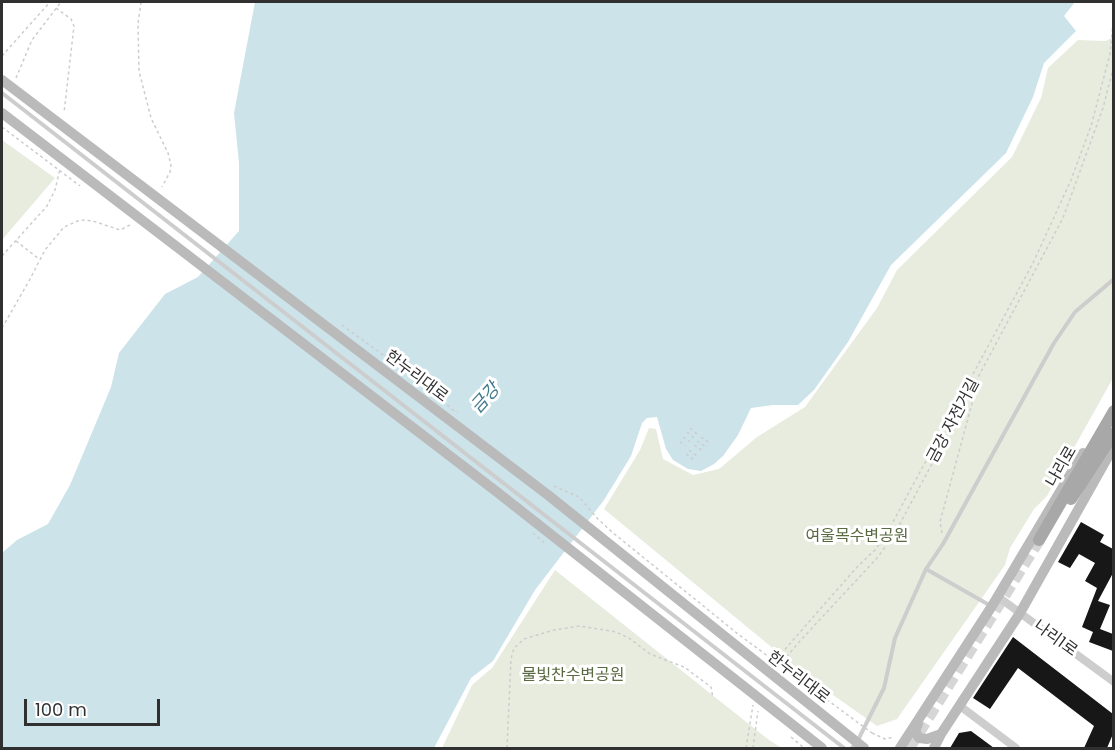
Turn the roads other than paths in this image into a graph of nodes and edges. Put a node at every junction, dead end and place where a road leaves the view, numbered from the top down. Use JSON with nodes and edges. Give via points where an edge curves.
{"nodes":[{"id":1,"x":2,"y":80,"type":"edge"},
{"id":2,"x":2,"y":93,"type":"edge"},
{"id":3,"x":2,"y":113,"type":"edge"},
{"id":4,"x":1113,"y":279,"type":"edge"},
{"id":5,"x":1113,"y":402,"type":"edge"},
{"id":6,"x":1113,"y":411,"type":"edge"},
{"id":7,"x":1113,"y":433,"type":"edge"},
{"id":8,"x":1113,"y":446,"type":"edge"},
{"id":9,"x":926,"y":569,"type":"junction"},
{"id":10,"x":994,"y":601,"type":"junction"},
{"id":11,"x":1020,"y":613,"type":"junction"},
{"id":12,"x":1113,"y":682,"type":"edge"},
{"id":13,"x":960,"y":705,"type":"junction"},
{"id":14,"x":919,"y":720,"type":"junction"},
{"id":15,"x":941,"y":734,"type":"junction"},
{"id":16,"x":822,"y":748,"type":"edge"},
{"id":17,"x":844,"y":748,"type":"edge"},
{"id":18,"x":852,"y":748,"type":"edge"},
{"id":19,"x":864,"y":748,"type":"edge"},
{"id":20,"x":900,"y":748,"type":"edge"},
{"id":21,"x":934,"y":748,"type":"edge"},
{"id":22,"x":1016,"y":748,"type":"edge"}],
"edges":[{"from":1,"to":19,"type":"street","name":"한누리대로","bridge":true,"via":[[548,495]]},
{"from":2,"to":17,"type":"lane","bridge":true},
{"from":3,"to":16,"type":"street","bridge":true,"via":[[498,492]]},
{"from":4,"to":9,"type":"lane","via":[[1075,312],[1054,344]]},
{"from":5,"to":10,"type":"street"},
{"from":6,"to":7,"type":"main road","name":"나리로","via":[[1041,542]]},
{"from":8,"to":11,"type":"street"},
{"from":9,"to":10,"type":"lane"},
{"from":9,"to":18,"type":"lane","via":[[895,638],[884,688]]},
{"from":10,"to":11,"type":"street","name":"나리1로"},
{"from":10,"to":14,"type":"street"},
{"from":11,"to":12,"type":"street","name":"나리1로"},
{"from":11,"to":13,"type":"street"},
{"from":13,"to":15,"type":"street"},
{"from":13,"to":22,"type":"street"},
{"from":14,"to":15,"type":"street","via":[[915,731],[919,738]]},
{"from":14,"to":20,"type":"street"},
{"from":15,"to":21,"type":"street"}]}
